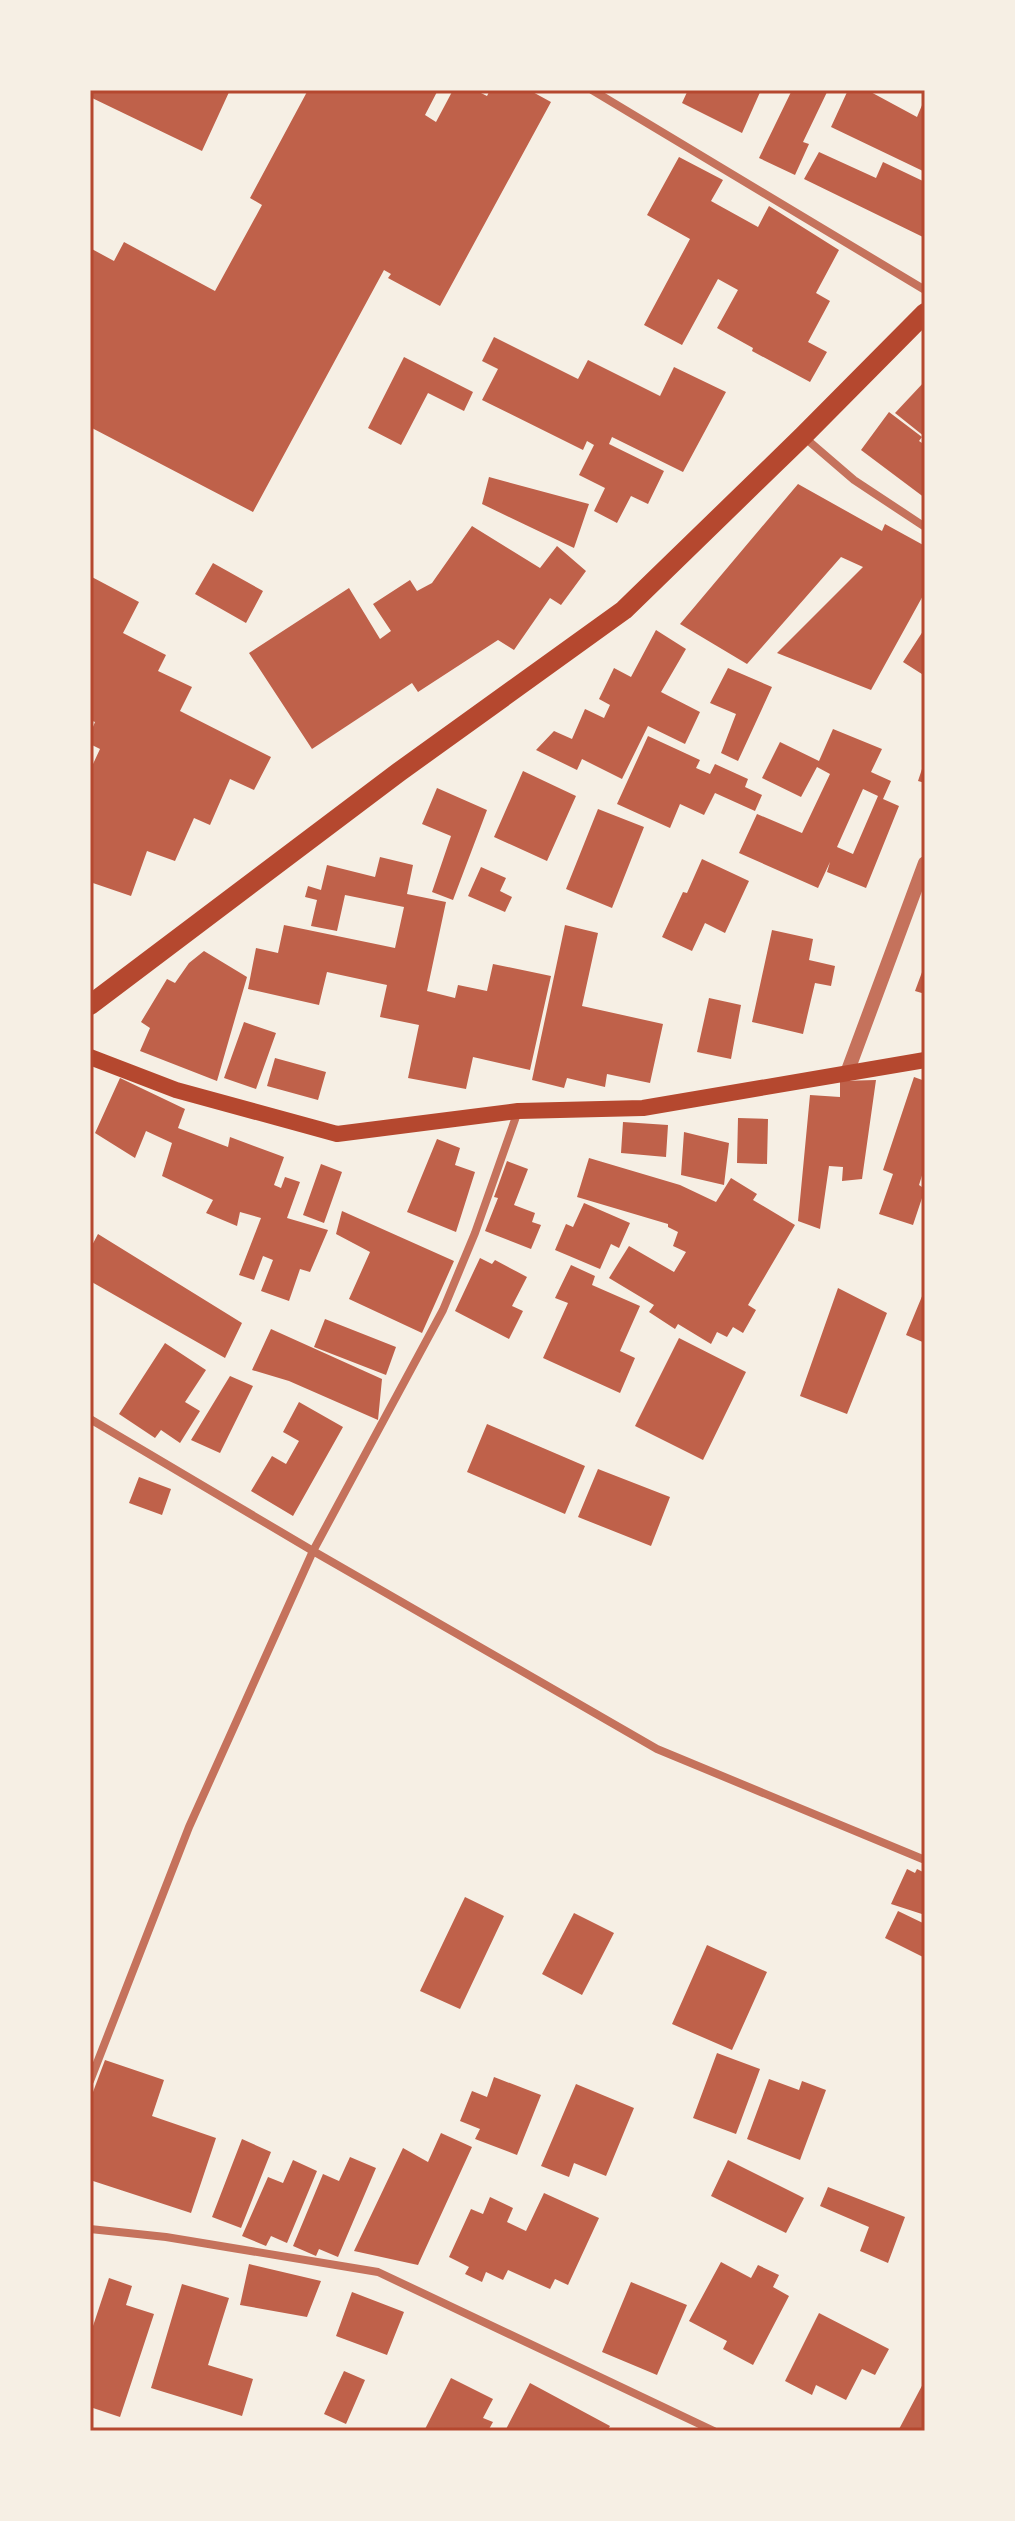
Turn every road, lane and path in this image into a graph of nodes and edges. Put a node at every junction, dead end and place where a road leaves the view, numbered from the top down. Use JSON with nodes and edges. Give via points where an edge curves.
{"nodes":[{"id":1,"x":592,"y":90,"type":"edge"},
{"id":2,"x":925,"y":290,"type":"edge"},
{"id":3,"x":925,"y":313,"type":"edge"},
{"id":4,"x":803,"y":436,"type":"junction"},
{"id":5,"x":925,"y":527,"type":"edge"},
{"id":6,"x":925,"y":863,"type":"edge"},
{"id":7,"x":90,"y":1005,"type":"edge"},
{"id":8,"x":90,"y":1057,"type":"edge"},
{"id":9,"x":925,"y":1060,"type":"edge"},
{"id":10,"x":847,"y":1073,"type":"junction"},
{"id":11,"x":518,"y":1111,"type":"junction"},
{"id":12,"x":90,"y":1419,"type":"edge"},
{"id":13,"x":313,"y":1551,"type":"junction"},
{"id":14,"x":925,"y":1860,"type":"edge"},
{"id":15,"x":90,"y":2081,"type":"edge"},
{"id":16,"x":90,"y":2229,"type":"edge"},
{"id":17,"x":714,"y":2431,"type":"edge"}],
"edges":[{"from":1,"to":2,"type":"street"},
{"from":3,"to":4,"type":"main road"},
{"from":4,"to":5,"type":"street","via":[[854,480]]},
{"from":4,"to":7,"type":"main road","via":[[624,610]]},
{"from":6,"to":10,"type":"street"},
{"from":8,"to":11,"type":"main road","via":[[176,1090],[337,1134]]},
{"from":9,"to":10,"type":"main road"},
{"from":10,"to":11,"type":"main road","via":[[643,1108]]},
{"from":11,"to":13,"type":"street","via":[[443,1310]]},
{"from":12,"to":13,"type":"street"},
{"from":13,"to":14,"type":"street","via":[[657,1749]]},
{"from":13,"to":15,"type":"street","via":[[189,1827]]},
{"from":16,"to":17,"type":"street","via":[[378,2272]]}]}
